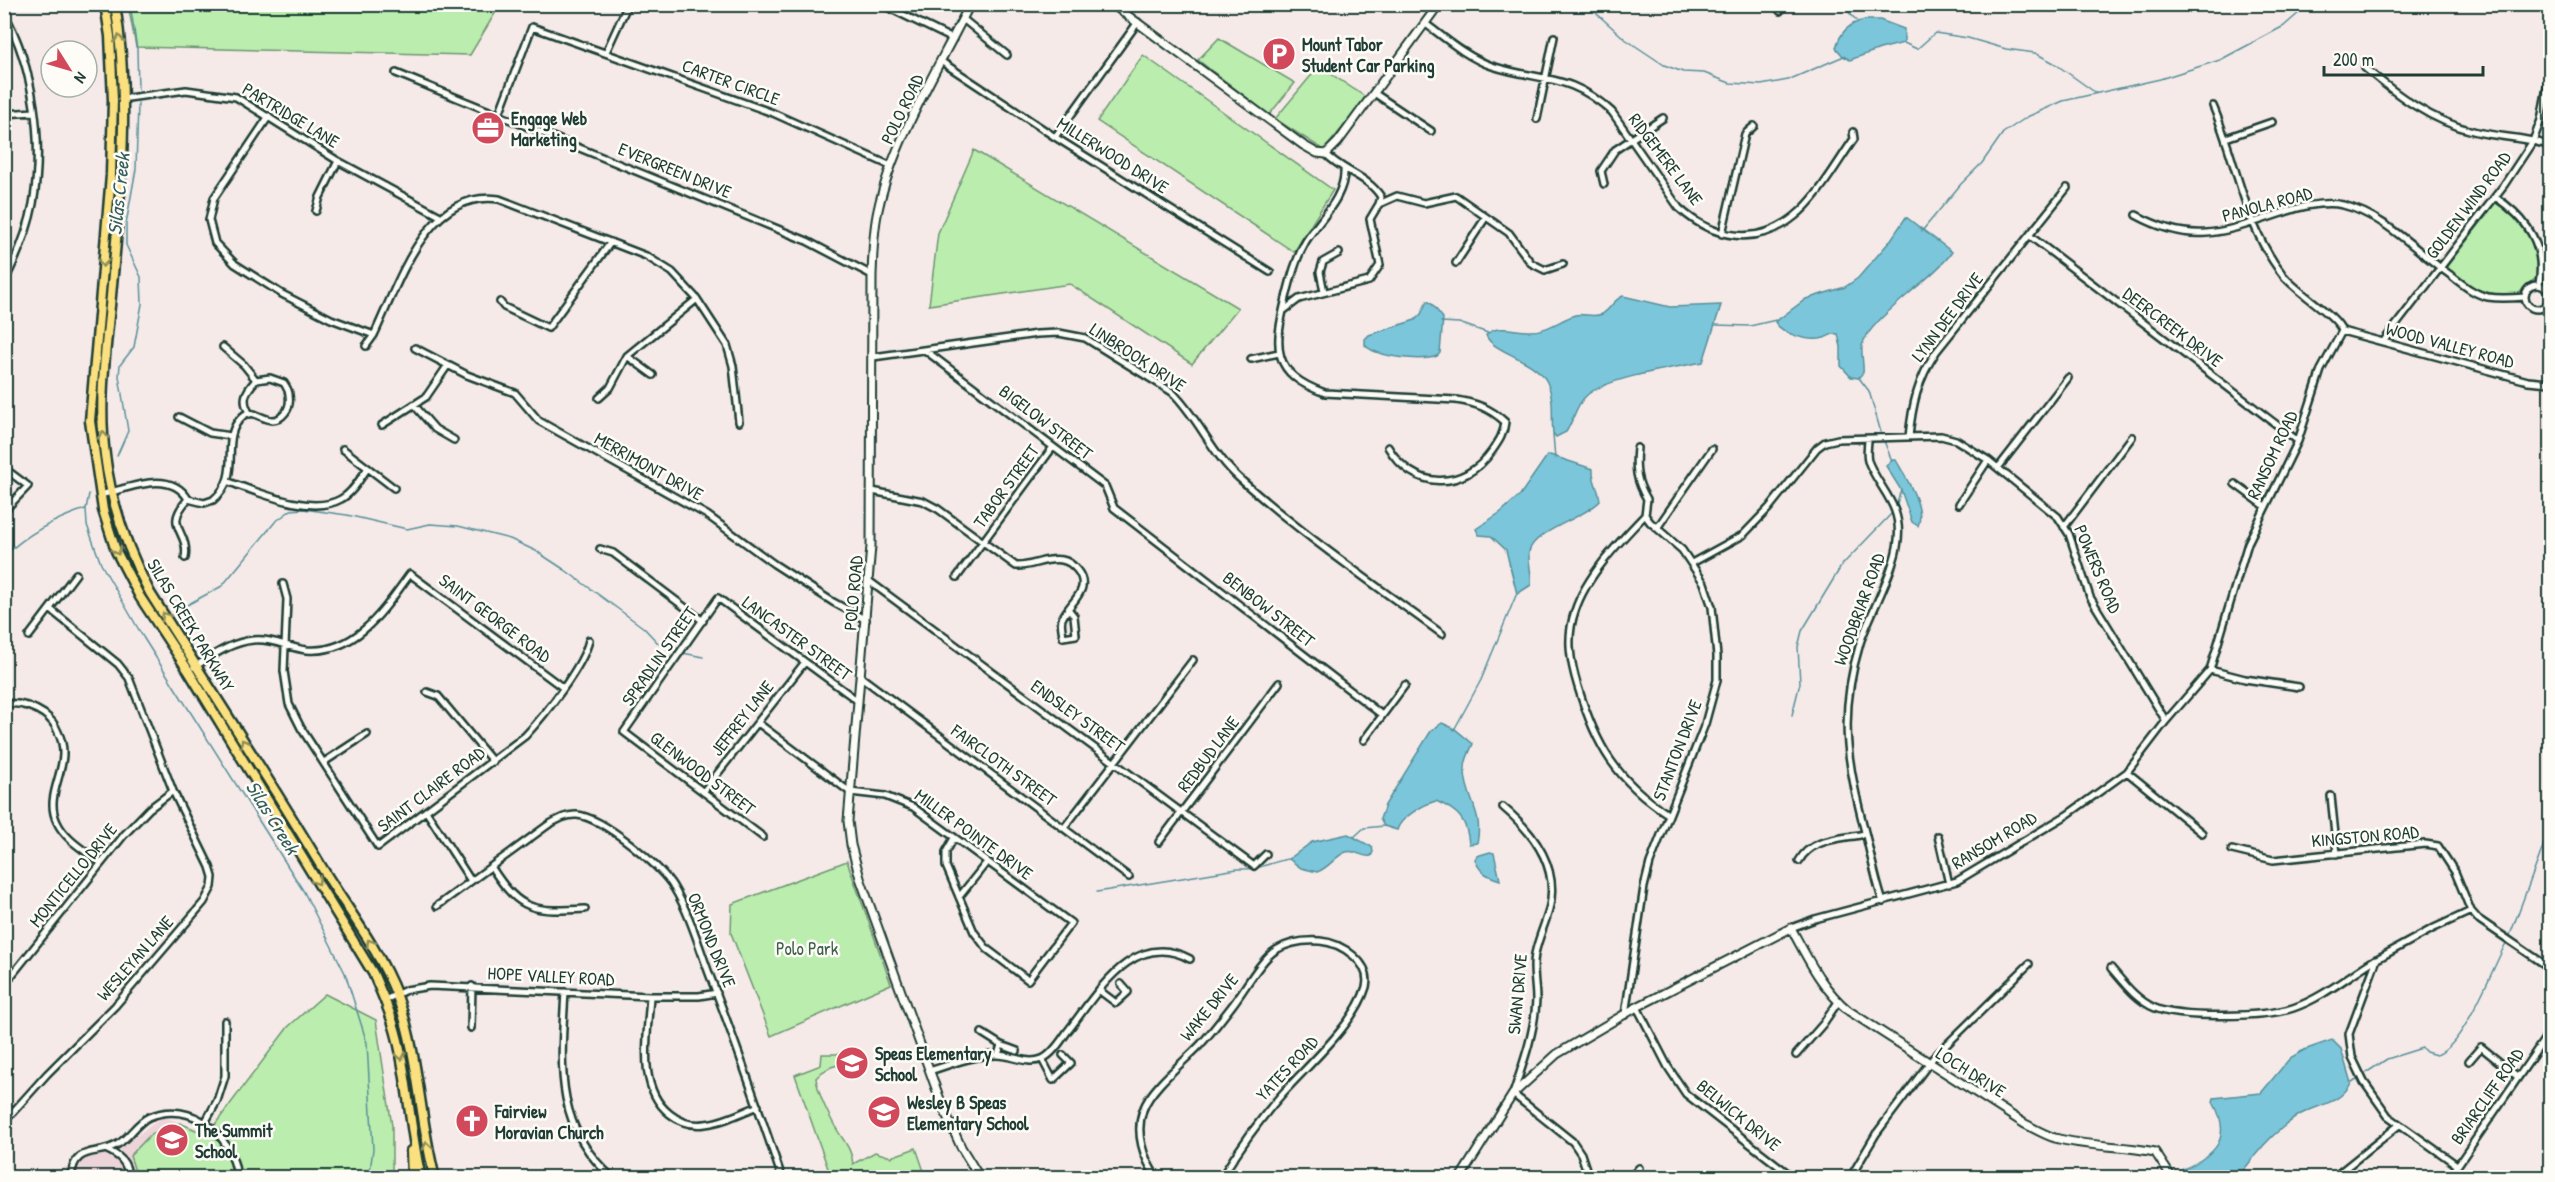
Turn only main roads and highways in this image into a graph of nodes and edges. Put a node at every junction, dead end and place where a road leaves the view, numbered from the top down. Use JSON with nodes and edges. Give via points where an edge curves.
{"nodes":[{"id":1,"x":105,"y":4,"type":"edge"},
{"id":2,"x":115,"y":4,"type":"edge"},
{"id":3,"x":411,"y":1126,"type":"junction"},
{"id":4,"x":412,"y":1178,"type":"edge"},
{"id":5,"x":421,"y":1178,"type":"edge"},
{"id":6,"x":435,"y":1178,"type":"edge"}],
"edges":[{"from":1,"to":3,"type":"main road","name":"SILAS CREEK PARKWAY","one_way":true,"via":[[113,100],[109,202],[90,421],[100,495],[127,574],[348,929],[385,1000],[400,1049]]},
{"from":6,"to":2,"type":"main road","name":"SILAS CREEK PARKWAY","one_way":true,"via":[[415,1065],[397,995],[372,947],[150,593],[120,526],[105,456],[102,419],[120,199],[123,98]]},
{"from":3,"to":4,"type":"main road"},
{"from":3,"to":5,"type":"main road","name":"SILAS CREEK PARKWAY"}]}
